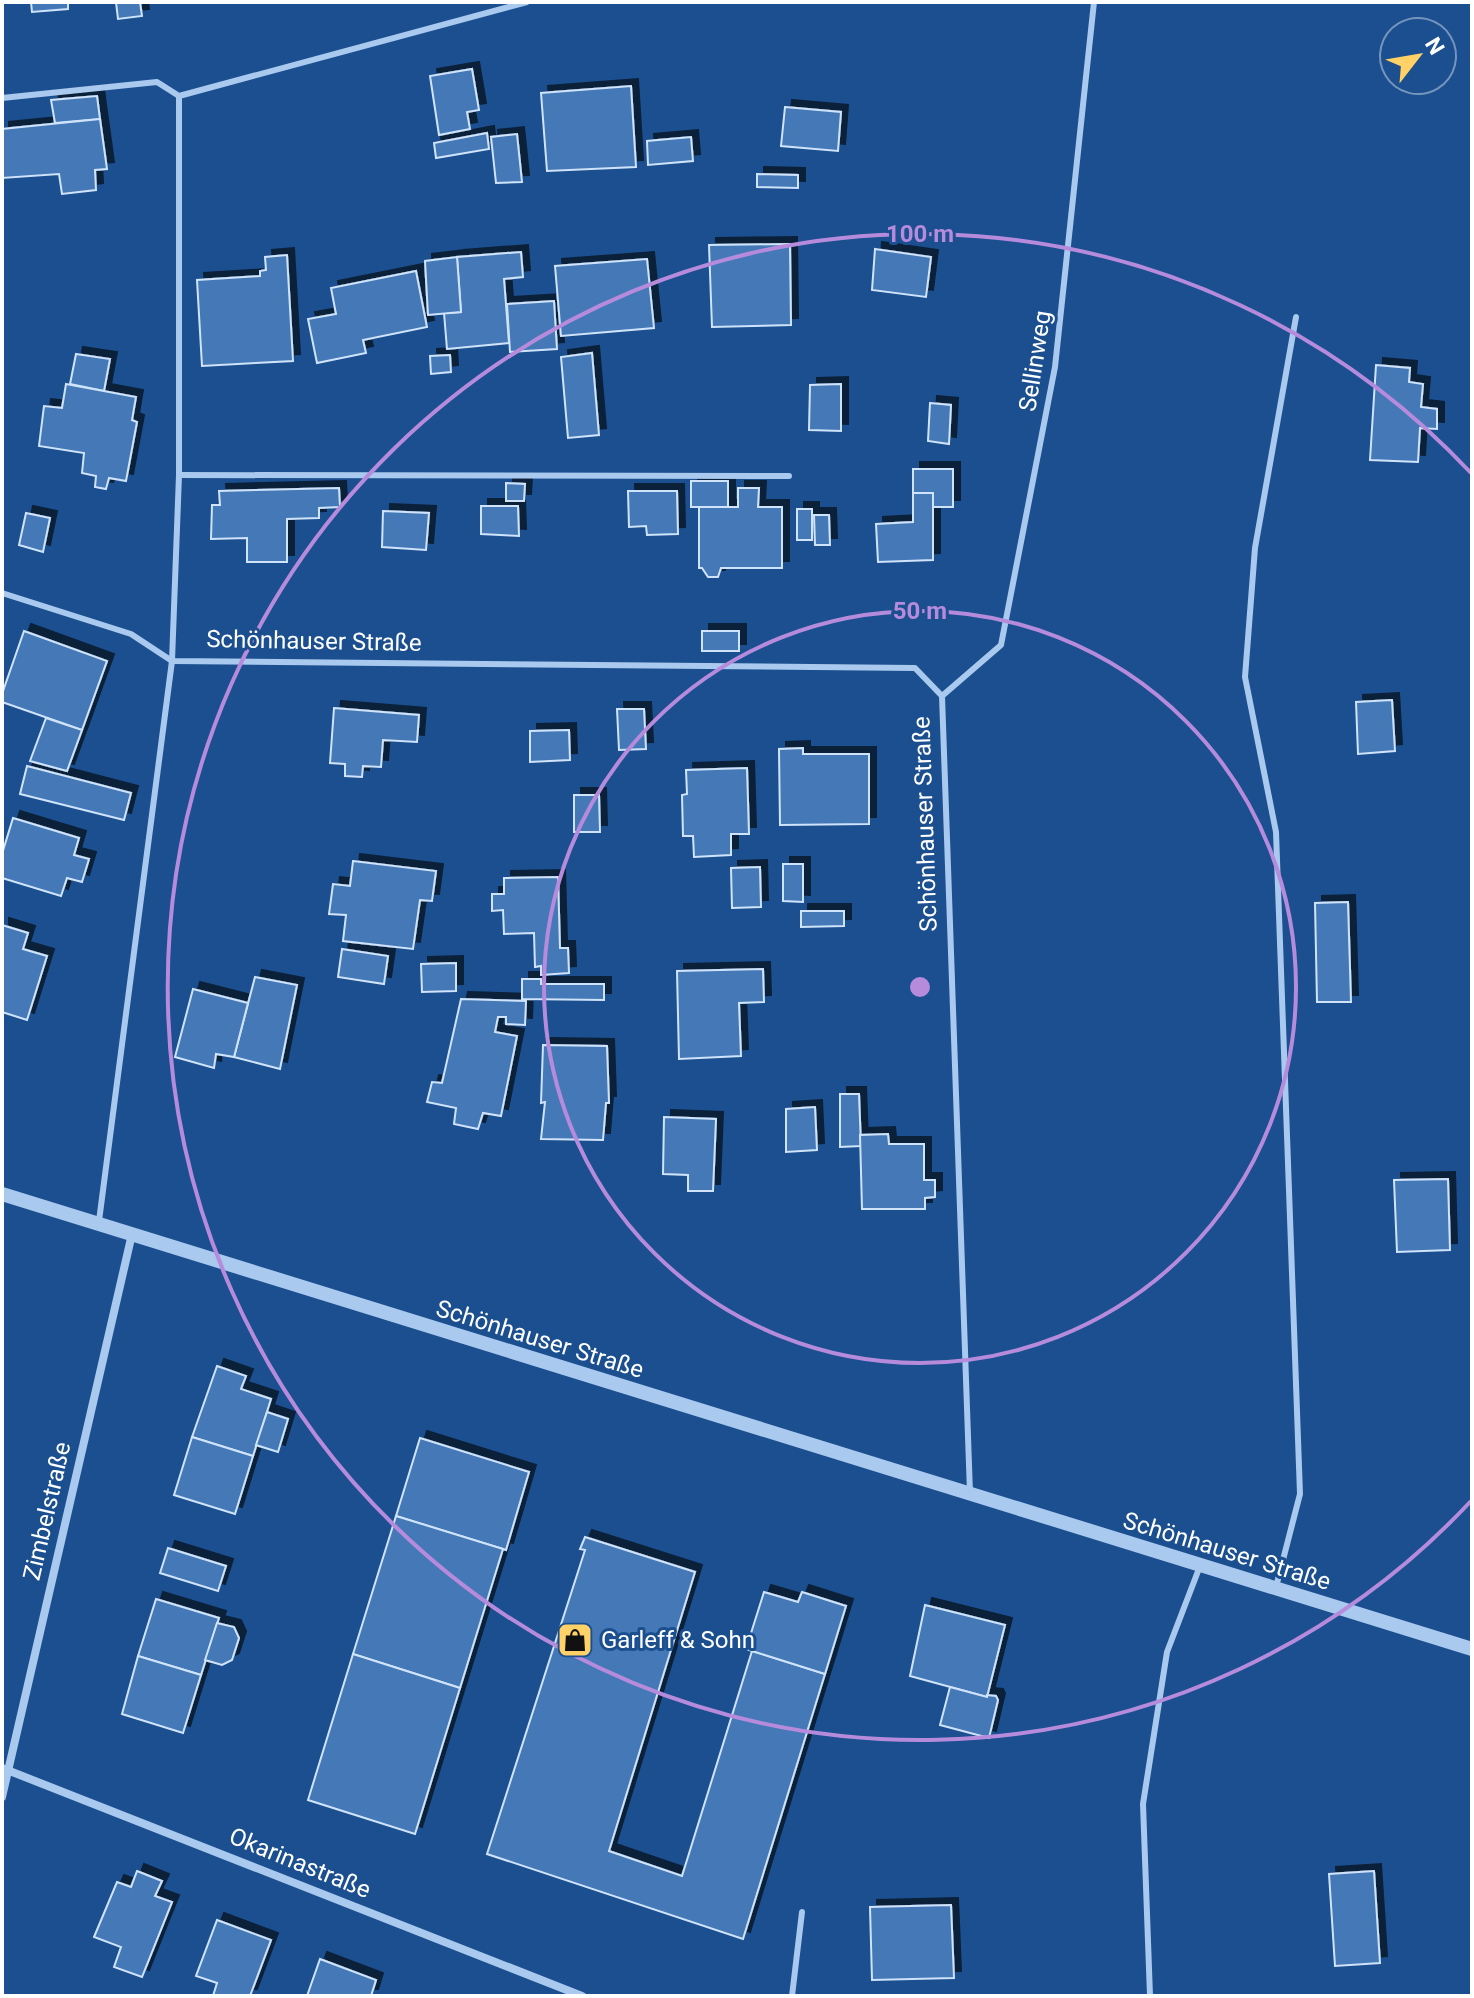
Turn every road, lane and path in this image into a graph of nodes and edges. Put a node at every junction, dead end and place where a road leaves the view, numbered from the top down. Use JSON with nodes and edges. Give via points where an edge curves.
{"nodes":[{"id":1,"x":527,"y":2,"type":"edge"},
{"id":2,"x":1094,"y":2,"type":"edge"},
{"id":3,"x":179,"y":96,"type":"junction"},
{"id":4,"x":2,"y":98,"type":"edge"},
{"id":5,"x":1296,"y":317,"type":"dead end"},
{"id":6,"x":179,"y":475,"type":"junction"},
{"id":7,"x":789,"y":476,"type":"dead end"},
{"id":8,"x":2,"y":593,"type":"edge"},
{"id":9,"x":172,"y":661,"type":"junction"},
{"id":10,"x":942,"y":696,"type":"junction"},
{"id":11,"x":2,"y":1194,"type":"edge"},
{"id":12,"x":98,"y":1225,"type":"junction"},
{"id":13,"x":132,"y":1234,"type":"junction"},
{"id":14,"x":970,"y":1493,"type":"junction"},
{"id":15,"x":1200,"y":1566,"type":"junction"},
{"id":16,"x":1276,"y":1589,"type":"junction"},
{"id":17,"x":1472,"y":1649,"type":"edge"},
{"id":18,"x":5,"y":1769,"type":"edge"},
{"id":19,"x":2,"y":1797,"type":"edge"},
{"id":20,"x":802,"y":1912,"type":"dead end"},
{"id":21,"x":582,"y":1996,"type":"edge"},
{"id":22,"x":792,"y":1996,"type":"edge"},
{"id":23,"x":1150,"y":1996,"type":"edge"}],
"edges":[{"from":1,"to":3,"type":"lane"},
{"from":2,"to":10,"type":"lane","name":"Sellinweg","via":[[1055,367],[1001,645]]},
{"from":3,"to":4,"type":"lane","via":[[157,82]]},
{"from":3,"to":6,"type":"lane","name":"Schönhauser Straße"},
{"from":5,"to":16,"type":"lane","via":[[1255,548],[1245,677],[1276,832],[1299,1462],[1300,1494]]},
{"from":6,"to":7,"type":"lane"},
{"from":6,"to":9,"type":"lane","name":"Schönhauser Straße"},
{"from":8,"to":9,"type":"lane","name":"Schönhauser Straße","via":[[131,634]]},
{"from":9,"to":10,"type":"lane","name":"Schönhauser Straße","via":[[915,668]]},
{"from":9,"to":12,"type":"lane","name":"Schönhauser Straße"},
{"from":10,"to":14,"type":"lane","name":"Schönhauser Straße"},
{"from":11,"to":12,"type":"street","name":"Schönhauser Straße"},
{"from":12,"to":13,"type":"street","name":"Schönhauser Straße"},
{"from":13,"to":14,"type":"street","name":"Schönhauser Straße"},
{"from":13,"to":18,"type":"street","name":"Zimbelstraße"},
{"from":14,"to":15,"type":"street","name":"Schönhauser Straße"},
{"from":15,"to":16,"type":"street","name":"Schönhauser Straße"},
{"from":15,"to":23,"type":"lane","via":[[1167,1652],[1143,1804]]},
{"from":16,"to":17,"type":"street","name":"Schönhauser Straße"},
{"from":18,"to":19,"type":"street","name":"Zimbelstraße"},
{"from":18,"to":21,"type":"street","name":"Okarinastraße"},
{"from":20,"to":22,"type":"lane"}]}
